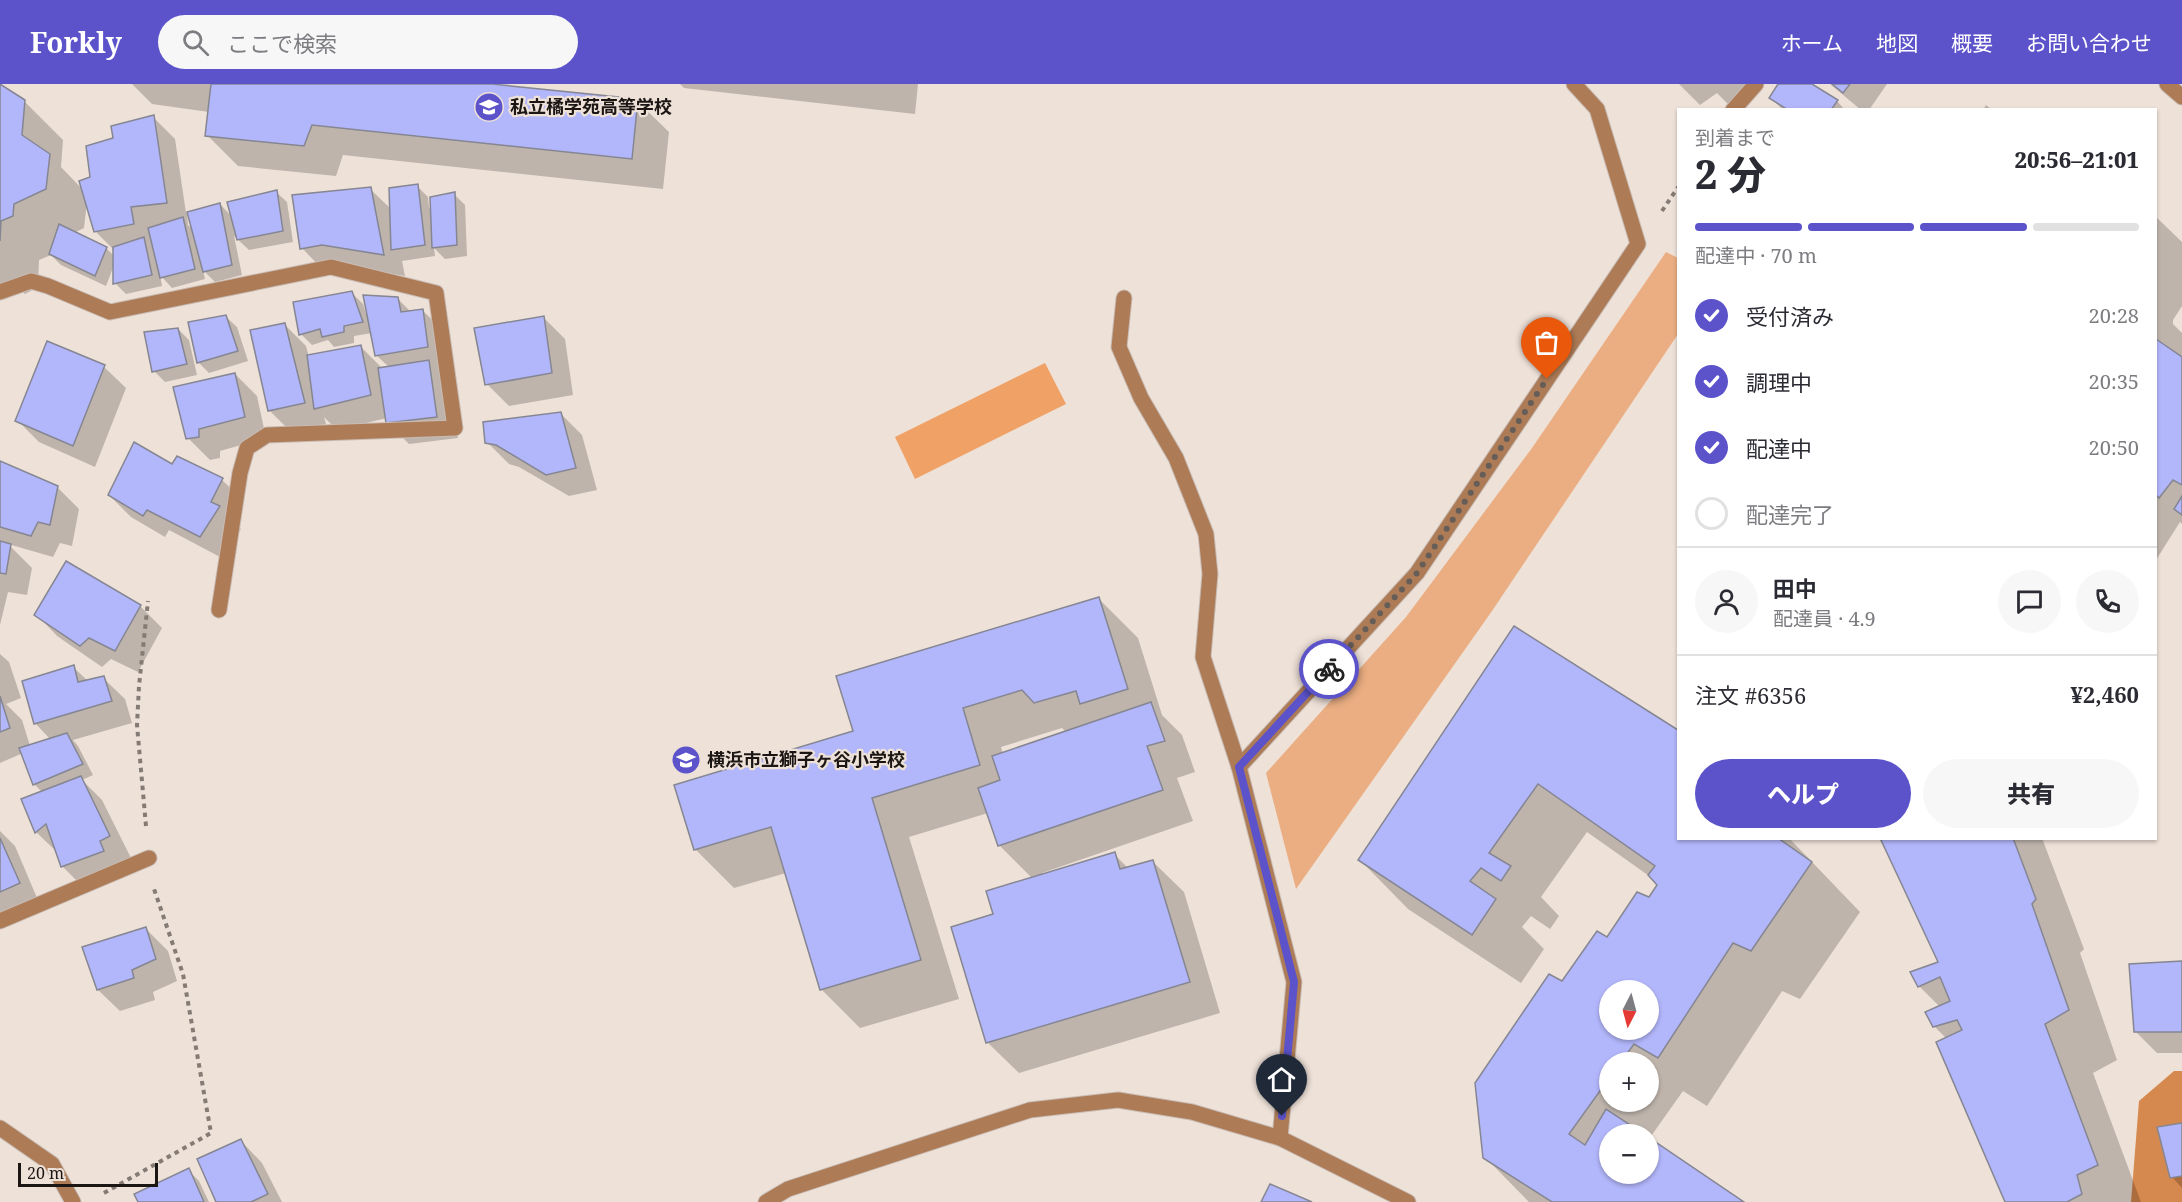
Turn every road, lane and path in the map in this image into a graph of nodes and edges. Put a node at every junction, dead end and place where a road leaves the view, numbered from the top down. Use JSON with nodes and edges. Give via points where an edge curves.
{"nodes":[{"id":1,"x":1574,"y":84,"type":"edge"},
{"id":2,"x":1756,"y":84,"type":"edge"},
{"id":3,"x":2167,"y":84,"type":"edge"},
{"id":4,"x":2182,"y":97,"type":"edge"},
{"id":5,"x":1735,"y":108,"type":"edge"},
{"id":6,"x":0,"y":292,"type":"edge"},
{"id":7,"x":1124,"y":298,"type":"dead end"},
{"id":8,"x":148,"y":601,"type":"dead end"},
{"id":9,"x":219,"y":610,"type":"dead end"},
{"id":10,"x":1239,"y":767,"type":"junction"},
{"id":11,"x":149,"y":858,"type":"junction"},
{"id":12,"x":0,"y":921,"type":"edge"},
{"id":13,"x":0,"y":1128,"type":"edge"},
{"id":14,"x":1280,"y":1138,"type":"junction"},
{"id":15,"x":98,"y":1196,"type":"dead end"},
{"id":16,"x":73,"y":1202,"type":"edge"},
{"id":17,"x":766,"y":1202,"type":"edge"},
{"id":18,"x":1408,"y":1202,"type":"edge"}],
"edges":[{"from":1,"to":10,"type":"street","via":[[1597,109],[1638,244],[1417,573]]},
{"from":2,"to":5,"type":"street"},
{"from":3,"to":4,"type":"street"},
{"from":6,"to":9,"type":"street","via":[[31,281],[110,312],[331,267],[436,293],[455,428],[267,435],[247,448]]},
{"from":7,"to":10,"type":"street","via":[[1119,347],[1141,398],[1176,458],[1206,534],[1210,574],[1203,657]]},
{"from":8,"to":11,"type":"path","via":[[137,725]]},
{"from":10,"to":14,"type":"street","via":[[1294,982]]},
{"from":11,"to":12,"type":"street"},
{"from":11,"to":15,"type":"path","via":[[156,898],[183,974],[211,1133]]},
{"from":13,"to":16,"type":"street","via":[[52,1164]]},
{"from":14,"to":17,"type":"street","via":[[1192,1112],[1118,1100],[1030,1110],[788,1190]]},
{"from":14,"to":18,"type":"street"}]}
